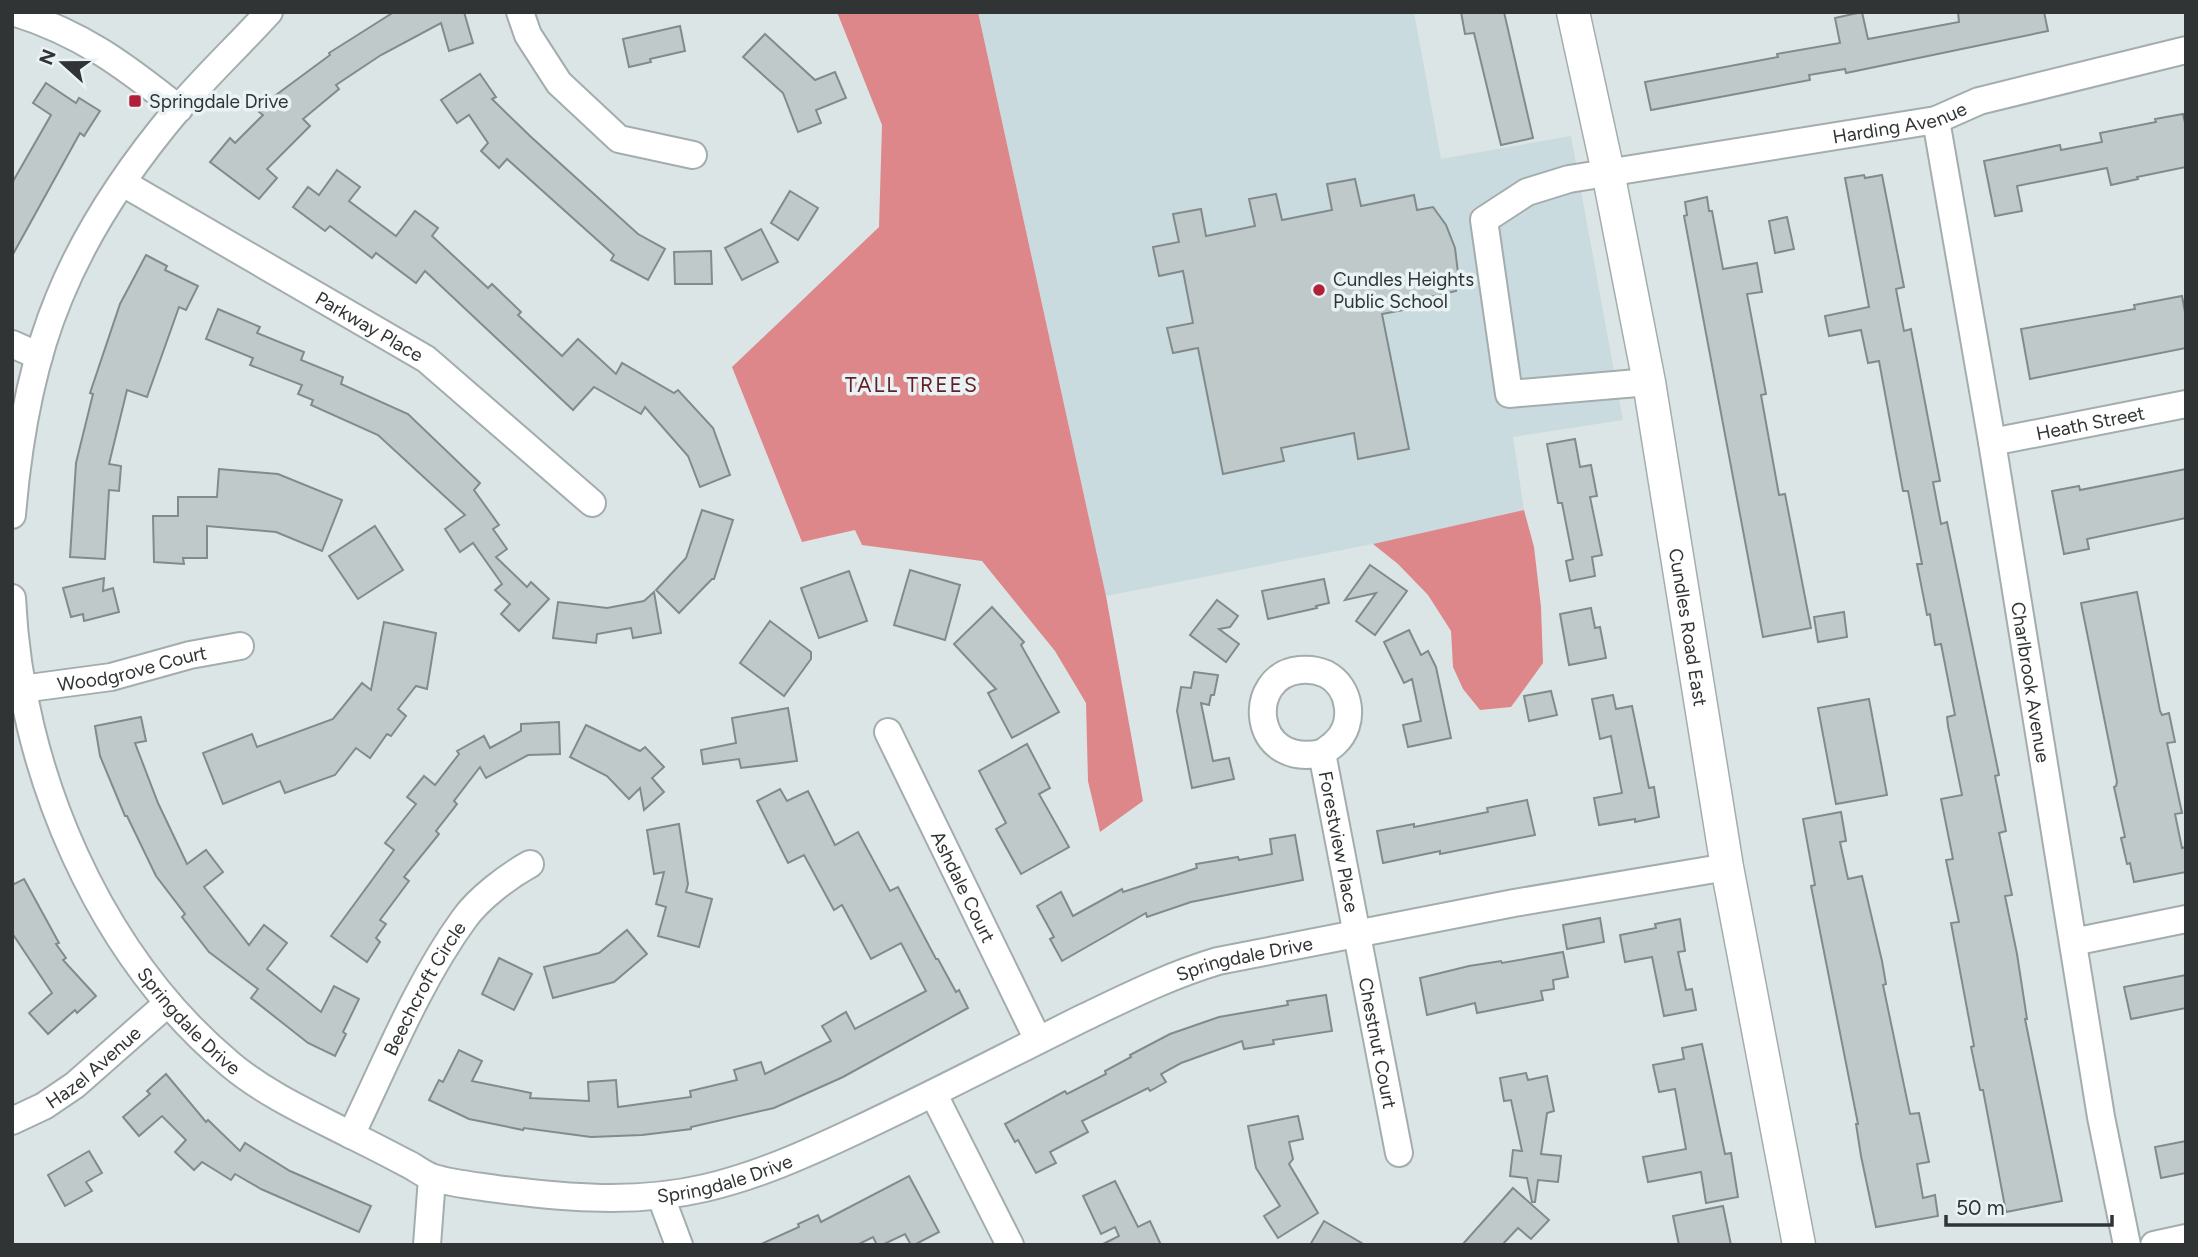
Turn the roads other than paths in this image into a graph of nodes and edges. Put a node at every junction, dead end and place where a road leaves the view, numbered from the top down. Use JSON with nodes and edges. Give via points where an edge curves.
{"nodes":[{"id":1,"x":13,"y":12,"type":"edge"},
{"id":2,"x":269,"y":12,"type":"edge"},
{"id":3,"x":520,"y":12,"type":"edge"},
{"id":4,"x":1573,"y":12,"type":"edge"},
{"id":5,"x":2186,"y":50,"type":"edge"},
{"id":6,"x":178,"y":109,"type":"junction"},
{"id":7,"x":1937,"y":120,"type":"junction"},
{"id":8,"x":693,"y":155,"type":"dead end"},
{"id":9,"x":1608,"y":172,"type":"junction"},
{"id":10,"x":123,"y":183,"type":"junction"},
{"id":11,"x":12,"y":344,"type":"edge"},
{"id":12,"x":39,"y":356,"type":"junction"},
{"id":13,"x":1649,"y":382,"type":"junction"},
{"id":14,"x":2186,"y":404,"type":"edge"},
{"id":15,"x":1992,"y":442,"type":"junction"},
{"id":16,"x":592,"y":503,"type":"dead end"},
{"id":17,"x":12,"y":515,"type":"edge"},
{"id":18,"x":12,"y":598,"type":"edge"},
{"id":19,"x":240,"y":646,"type":"dead end"},
{"id":20,"x":22,"y":689,"type":"junction"},
{"id":21,"x":888,"y":732,"type":"dead end"},
{"id":22,"x":1322,"y":753,"type":"dead end"},
{"id":23,"x":530,"y":864,"type":"dead end"},
{"id":24,"x":1727,"y":867,"type":"junction"},
{"id":25,"x":2186,"y":919,"type":"edge"},
{"id":26,"x":1356,"y":935,"type":"junction"},
{"id":27,"x":2073,"y":942,"type":"junction"},
{"id":28,"x":168,"y":1003,"type":"junction"},
{"id":29,"x":1038,"y":1040,"type":"junction"},
{"id":30,"x":934,"y":1094,"type":"junction"},
{"id":31,"x":12,"y":1121,"type":"edge"},
{"id":32,"x":351,"y":1135,"type":"junction"},
{"id":33,"x":1399,"y":1153,"type":"dead end"},
{"id":34,"x":432,"y":1178,"type":"junction"},
{"id":35,"x":661,"y":1196,"type":"junction"},
{"id":36,"x":2186,"y":1238,"type":"edge"},
{"id":37,"x":427,"y":1245,"type":"edge"},
{"id":38,"x":679,"y":1245,"type":"edge"},
{"id":39,"x":1010,"y":1245,"type":"edge"},
{"id":40,"x":1799,"y":1245,"type":"edge"},
{"id":41,"x":2127,"y":1245,"type":"edge"},
{"id":42,"x":2154,"y":1245,"type":"edge"}],
"edges":[{"from":1,"to":6,"type":"street","via":[[96,47]]},
{"from":2,"to":6,"type":"street"},
{"from":3,"to":8,"type":"street","via":[[528,35],[559,83],[619,139]]},
{"from":4,"to":9,"type":"main road","name":"Cundles Road East"},
{"from":5,"to":7,"type":"street","name":"Harding Avenue","via":[[1979,101]]},
{"from":6,"to":10,"type":"street"},
{"from":7,"to":9,"type":"street","name":"Harding Avenue"},
{"from":7,"to":15,"type":"street","name":"Charlbrook Avenue"},
{"from":9,"to":13,"type":"main road","name":"Cundles Road East"},
{"from":9,"to":13,"type":"street","name":"Harding Avenue","via":[[1527,192],[1484,220],[1509,394]]},
{"from":10,"to":12,"type":"street","via":[[76,258]]},
{"from":10,"to":16,"type":"street","name":"Parkway Place","via":[[426,359]]},
{"from":11,"to":12,"type":"street"},
{"from":12,"to":17,"type":"street"},
{"from":13,"to":24,"type":"main road","name":"Cundles Road East"},
{"from":14,"to":15,"type":"street","name":"Heath Street"},
{"from":15,"to":27,"type":"street","name":"Charlbrook Avenue"},
{"from":18,"to":20,"type":"street","name":"Springdale Drive"},
{"from":19,"to":20,"type":"street","name":"Woodgrove Court","via":[[111,677]]},
{"from":20,"to":28,"type":"street","name":"Springdale Drive","via":[[62,825],[121,940]]},
{"from":21,"to":29,"type":"street","name":"Ashdale Court"},
{"from":22,"to":26,"type":"street","name":"Forestview Place"},
{"from":23,"to":32,"type":"street","name":"Beechcroft Circle","via":[[511,874],[465,917],[425,984]]},
{"from":24,"to":26,"type":"street","name":"Springdale Drive"},
{"from":24,"to":40,"type":"main road","name":"Cundles Road East"},
{"from":25,"to":27,"type":"street"},
{"from":26,"to":29,"type":"street","name":"Springdale Drive","via":[[1192,969]]},
{"from":26,"to":33,"type":"street","name":"Chestnut Court"},
{"from":27,"to":41,"type":"street","name":"Charlbrook Avenue"},
{"from":28,"to":31,"type":"street","name":"Hazel Avenue","via":[[75,1085]]},
{"from":28,"to":32,"type":"street","name":"Springdale Drive","via":[[234,1067],[286,1102]]},
{"from":29,"to":30,"type":"street","name":"Springdale Drive"},
{"from":30,"to":35,"type":"street","name":"Springdale Drive","via":[[757,1173]]},
{"from":30,"to":39,"type":"street"},
{"from":32,"to":34,"type":"street","name":"Springdale Drive"},
{"from":34,"to":35,"type":"street","name":"Springdale Drive","via":[[533,1194]]},
{"from":34,"to":37,"type":"street"},
{"from":35,"to":38,"type":"street"},
{"from":36,"to":42,"type":"street"}]}
